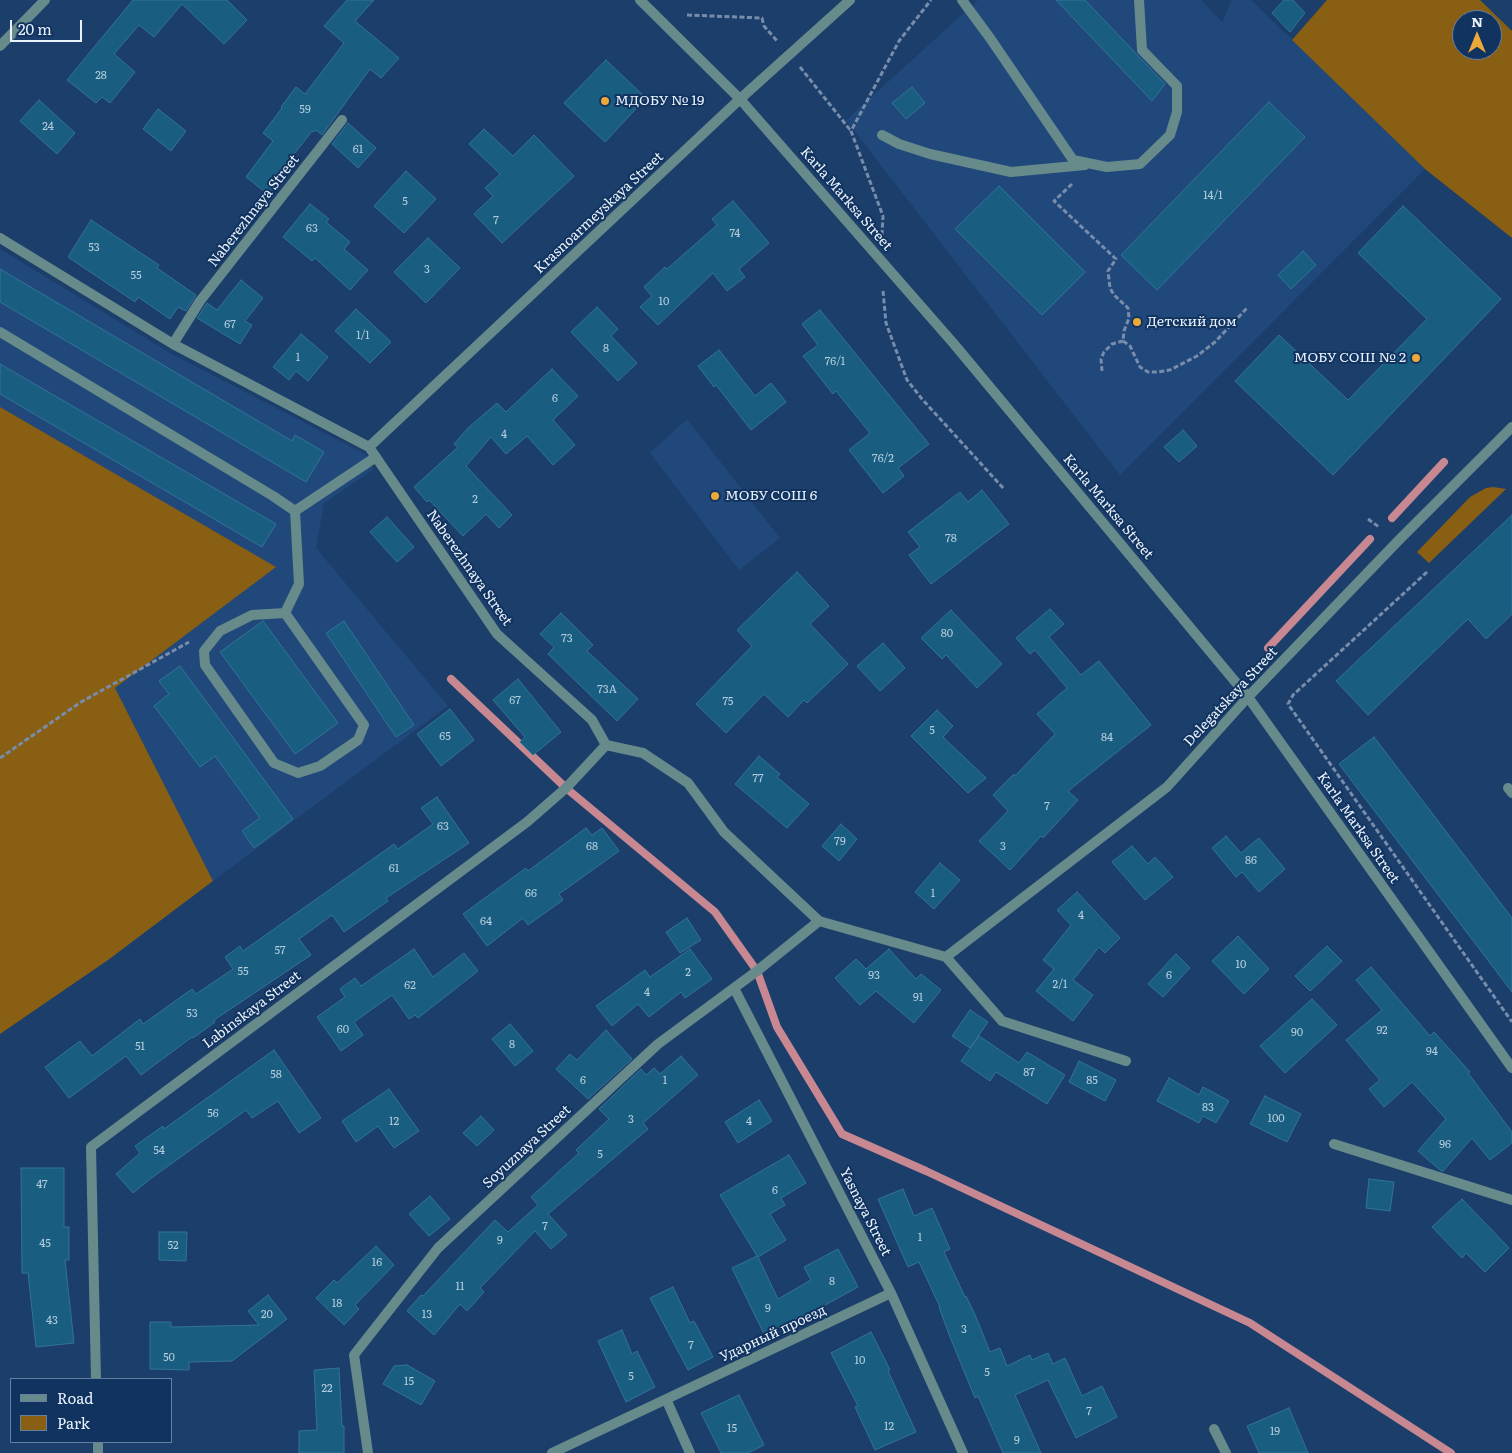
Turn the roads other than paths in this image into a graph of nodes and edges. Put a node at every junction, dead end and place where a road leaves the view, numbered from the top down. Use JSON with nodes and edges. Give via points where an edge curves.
{"nodes":[{"id":1,"x":45,"y":0,"type":"edge"},
{"id":2,"x":640,"y":0,"type":"edge"},
{"id":3,"x":850,"y":0,"type":"edge"},
{"id":4,"x":962,"y":0,"type":"edge"},
{"id":5,"x":1139,"y":0,"type":"edge"},
{"id":6,"x":0,"y":46,"type":"edge"},
{"id":7,"x":740,"y":99,"type":"junction"},
{"id":8,"x":342,"y":120,"type":"dead end"},
{"id":9,"x":882,"y":135,"type":"dead end"},
{"id":10,"x":1093,"y":164,"type":"junction"},
{"id":11,"x":0,"y":238,"type":"edge"},
{"id":12,"x":0,"y":332,"type":"edge"},
{"id":13,"x":173,"y":344,"type":"junction"},
{"id":14,"x":1512,"y":427,"type":"edge"},
{"id":15,"x":369,"y":447,"type":"junction"},
{"id":16,"x":376,"y":458,"type":"junction"},
{"id":17,"x":295,"y":511,"type":"junction"},
{"id":18,"x":285,"y":613,"type":"junction"},
{"id":19,"x":1248,"y":697,"type":"junction"},
{"id":20,"x":606,"y":745,"type":"junction"},
{"id":21,"x":819,"y":921,"type":"junction"},
{"id":22,"x":946,"y":956,"type":"junction"},
{"id":23,"x":734,"y":988,"type":"junction"},
{"id":24,"x":1126,"y":1061,"type":"dead end"},
{"id":25,"x":1512,"y":1068,"type":"edge"},
{"id":26,"x":1334,"y":1144,"type":"dead end"},
{"id":27,"x":1512,"y":1200,"type":"edge"},
{"id":28,"x":891,"y":1293,"type":"junction"},
{"id":29,"x":96,"y":1378,"type":"edge"},
{"id":30,"x":666,"y":1399,"type":"junction"},
{"id":31,"x":1214,"y":1429,"type":"dead end"},
{"id":32,"x":368,"y":1453,"type":"edge"},
{"id":33,"x":552,"y":1453,"type":"edge"},
{"id":34,"x":690,"y":1453,"type":"edge"},
{"id":35,"x":963,"y":1453,"type":"edge"},
{"id":36,"x":1226,"y":1453,"type":"edge"}],
"edges":[{"from":1,"to":6,"type":"street"},
{"from":2,"to":7,"type":"street","name":"Karla Marksa Street"},
{"from":3,"to":7,"type":"street","name":"Krasnoarmeyskaya Street"},
{"from":4,"to":10,"type":"street","via":[[1074,160]]},
{"from":5,"to":10,"type":"street","via":[[1142,50],[1177,86],[1177,112],[1170,135],[1140,164],[1107,167]]},
{"from":7,"to":15,"type":"street","name":"Krasnoarmeyskaya Street"},
{"from":7,"to":19,"type":"street","name":"Karla Marksa Street","via":[[954,344]]},
{"from":8,"to":13,"type":"street","name":"Naberezhnaya Street","via":[[200,301]]},
{"from":9,"to":10,"type":"street","via":[[930,154],[1011,172]]},
{"from":11,"to":13,"type":"street","name":"Naberezhnaya Street"},
{"from":12,"to":17,"type":"street"},
{"from":13,"to":15,"type":"street","name":"Naberezhnaya Street"},
{"from":14,"to":19,"type":"street","name":"Delegatskaya Street"},
{"from":15,"to":16,"type":"street","name":"Naberezhnaya Street"},
{"from":16,"to":17,"type":"street"},
{"from":16,"to":20,"type":"street","name":"Naberezhnaya Street","via":[[496,634],[592,720]]},
{"from":17,"to":18,"type":"street","via":[[299,584]]},
{"from":18,"to":18,"type":"street","via":[[364,725],[358,740],[320,766],[298,773],[274,763],[205,665],[204,651],[220,631],[252,615]]},
{"from":19,"to":22,"type":"street","name":"Delegatskaya Street","via":[[1167,787]]},
{"from":19,"to":25,"type":"street","name":"Karla Marksa Street"},
{"from":20,"to":21,"type":"street","via":[[644,753],[688,783],[724,832]]},
{"from":20,"to":29,"type":"street","name":"Labinskaya Street","via":[[566,788],[527,822],[91,1147]]},
{"from":21,"to":22,"type":"street"},
{"from":21,"to":23,"type":"street","name":"Soyuznaya Street"},
{"from":22,"to":24,"type":"street","via":[[1002,1021]]},
{"from":23,"to":28,"type":"street","name":"Yasnaya Street"},
{"from":23,"to":32,"type":"street","name":"Soyuznaya Street","via":[[658,1044],[438,1248],[354,1355]]},
{"from":26,"to":27,"type":"street"},
{"from":28,"to":30,"type":"street","name":"Ударный проезд"},
{"from":28,"to":35,"type":"street","name":"Yasnaya Street"},
{"from":30,"to":33,"type":"street","name":"Ударный проезд"},
{"from":30,"to":34,"type":"street"},
{"from":31,"to":36,"type":"street"}]}
